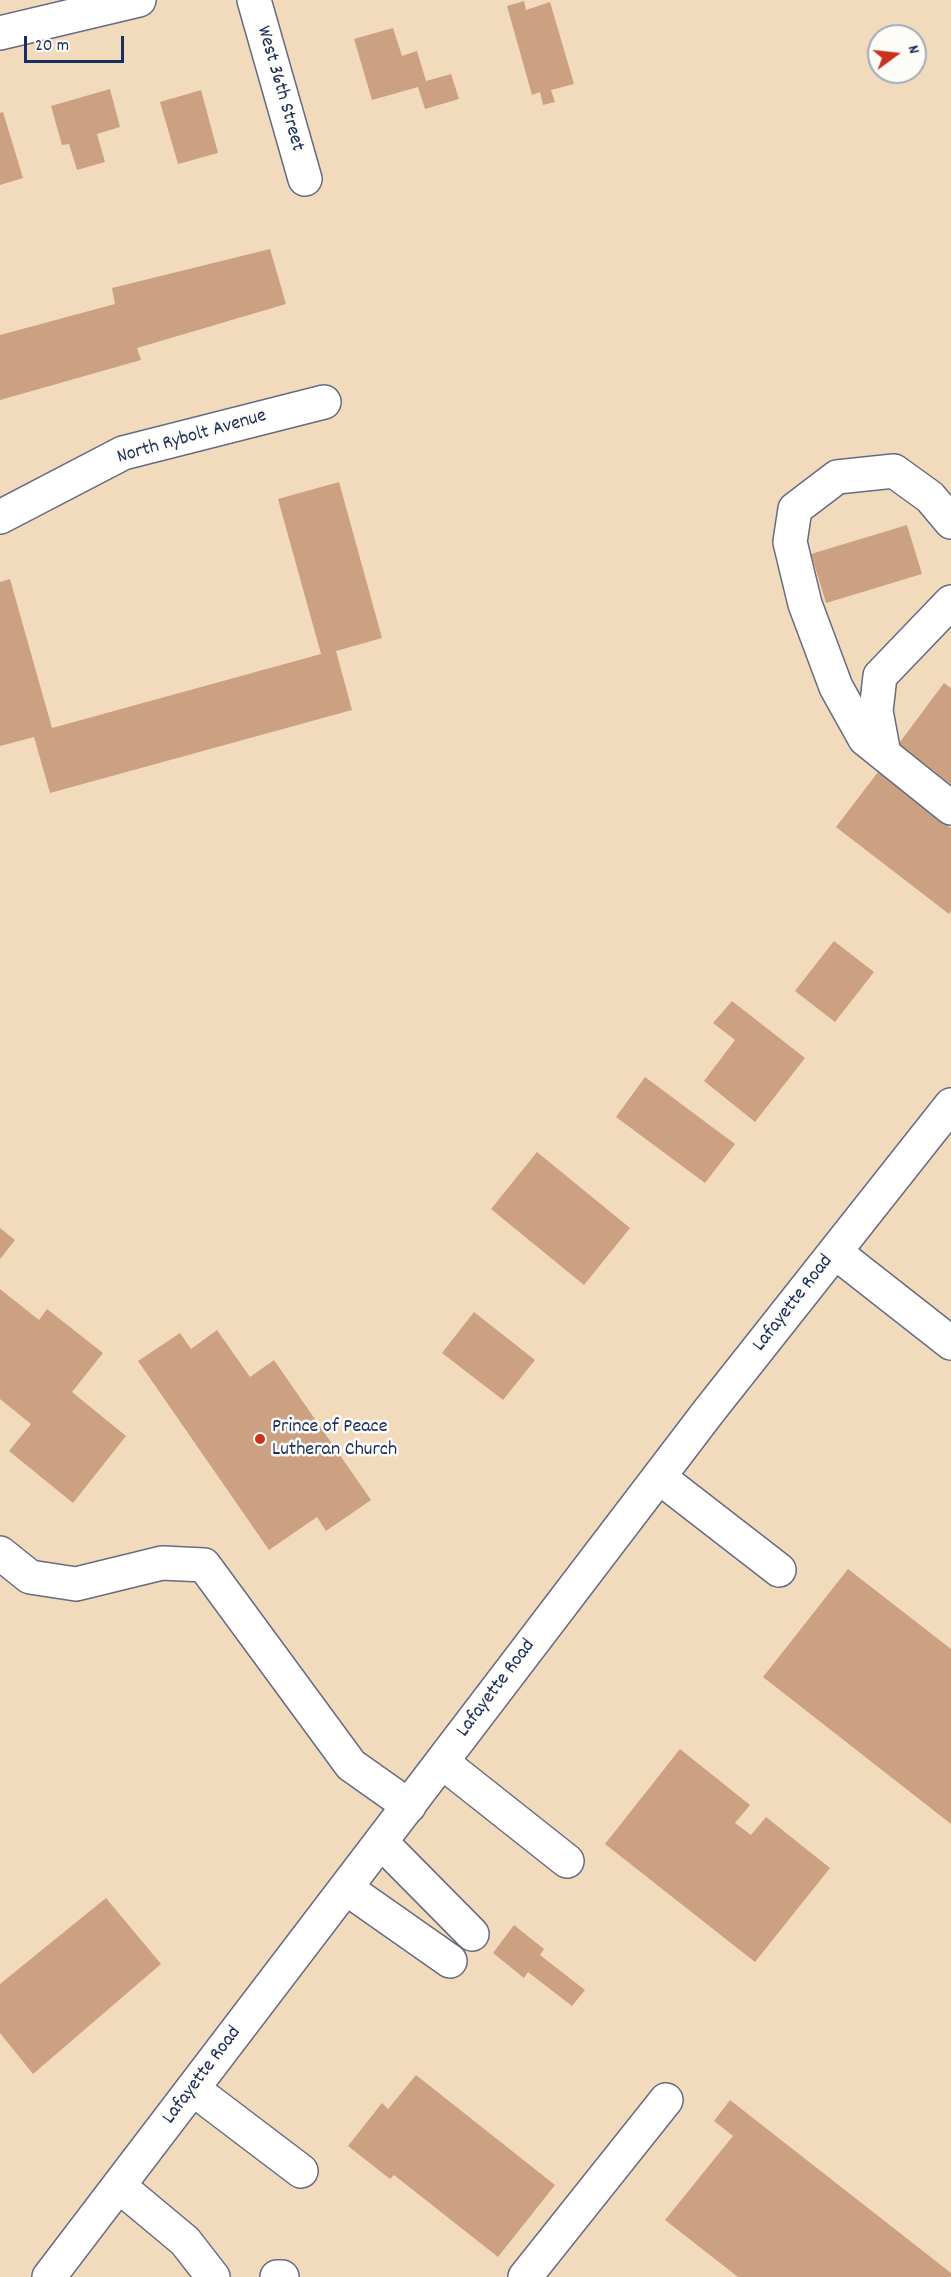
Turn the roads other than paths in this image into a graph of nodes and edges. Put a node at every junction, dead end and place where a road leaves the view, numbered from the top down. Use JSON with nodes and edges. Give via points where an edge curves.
{"nodes":[{"id":1,"x":139,"y":0,"type":"edge"},
{"id":2,"x":254,"y":0,"type":"edge"},
{"id":3,"x":0,"y":33,"type":"edge"},
{"id":4,"x":305,"y":179,"type":"dead end"},
{"id":5,"x":324,"y":402,"type":"dead end"},
{"id":6,"x":0,"y":517,"type":"edge"},
{"id":7,"x":951,"y":522,"type":"edge"},
{"id":8,"x":951,"y":602,"type":"edge"},
{"id":9,"x":884,"y":754,"type":"junction"},
{"id":10,"x":951,"y":808,"type":"edge"},
{"id":11,"x":949,"y":1112,"type":"edge"},
{"id":12,"x":836,"y":1252,"type":"junction"},
{"id":13,"x":951,"y":1342,"type":"edge"},
{"id":14,"x":659,"y":1477,"type":"junction"},
{"id":15,"x":0,"y":1553,"type":"edge"},
{"id":16,"x":779,"y":1570,"type":"dead end"},
{"id":17,"x":442,"y":1762,"type":"junction"},
{"id":18,"x":409,"y":1806,"type":"junction"},
{"id":19,"x":381,"y":1842,"type":"junction"},
{"id":20,"x":567,"y":1861,"type":"dead end"},
{"id":21,"x":346,"y":1888,"type":"junction"},
{"id":22,"x":472,"y":1934,"type":"dead end"},
{"id":23,"x":450,"y":1961,"type":"dead end"},
{"id":24,"x":193,"y":2089,"type":"junction"},
{"id":25,"x":666,"y":2100,"type":"dead end"},
{"id":26,"x":302,"y":2171,"type":"dead end"},
{"id":27,"x":118,"y":2186,"type":"junction"},
{"id":28,"x":50,"y":2277,"type":"edge"},
{"id":29,"x":213,"y":2277,"type":"edge"},
{"id":30,"x":276,"y":2277,"type":"edge"},
{"id":31,"x":282,"y":2277,"type":"edge"},
{"id":32,"x":525,"y":2277,"type":"edge"}],
"edges":[{"from":1,"to":3,"type":"main road"},
{"from":2,"to":4,"type":"main road","name":"West 36th Street"},
{"from":5,"to":6,"type":"main road","name":"North Rybolt Avenue","via":[[123,453]]},
{"from":7,"to":9,"type":"main road","via":[[930,497],[894,471],[837,477],[795,509],[790,542],[805,604],[832,677],[865,739]]},
{"from":8,"to":9,"type":"main road","via":[[880,676],[876,711]]},
{"from":9,"to":10,"type":"main road"},
{"from":11,"to":12,"type":"main road","name":"Lafayette Road"},
{"from":12,"to":13,"type":"main road"},
{"from":12,"to":14,"type":"main road","name":"Lafayette Road"},
{"from":14,"to":16,"type":"main road"},
{"from":14,"to":17,"type":"main road","name":"Lafayette Road"},
{"from":15,"to":18,"type":"main road","via":[[30,1577],[76,1584],[162,1563],[204,1565],[351,1765]]},
{"from":17,"to":18,"type":"main road","name":"Lafayette Road"},
{"from":17,"to":20,"type":"main road"},
{"from":18,"to":19,"type":"main road","name":"Lafayette Road"},
{"from":19,"to":21,"type":"main road","name":"Lafayette Road"},
{"from":19,"to":22,"type":"main road"},
{"from":21,"to":23,"type":"main road"},
{"from":21,"to":24,"type":"main road","name":"Lafayette Road"},
{"from":24,"to":26,"type":"main road"},
{"from":24,"to":27,"type":"main road","name":"Lafayette Road"},
{"from":25,"to":32,"type":"main road"},
{"from":27,"to":28,"type":"main road","name":"Lafayette Road"},
{"from":27,"to":29,"type":"main road","via":[[185,2241]]},
{"from":30,"to":31,"type":"main road"}]}
